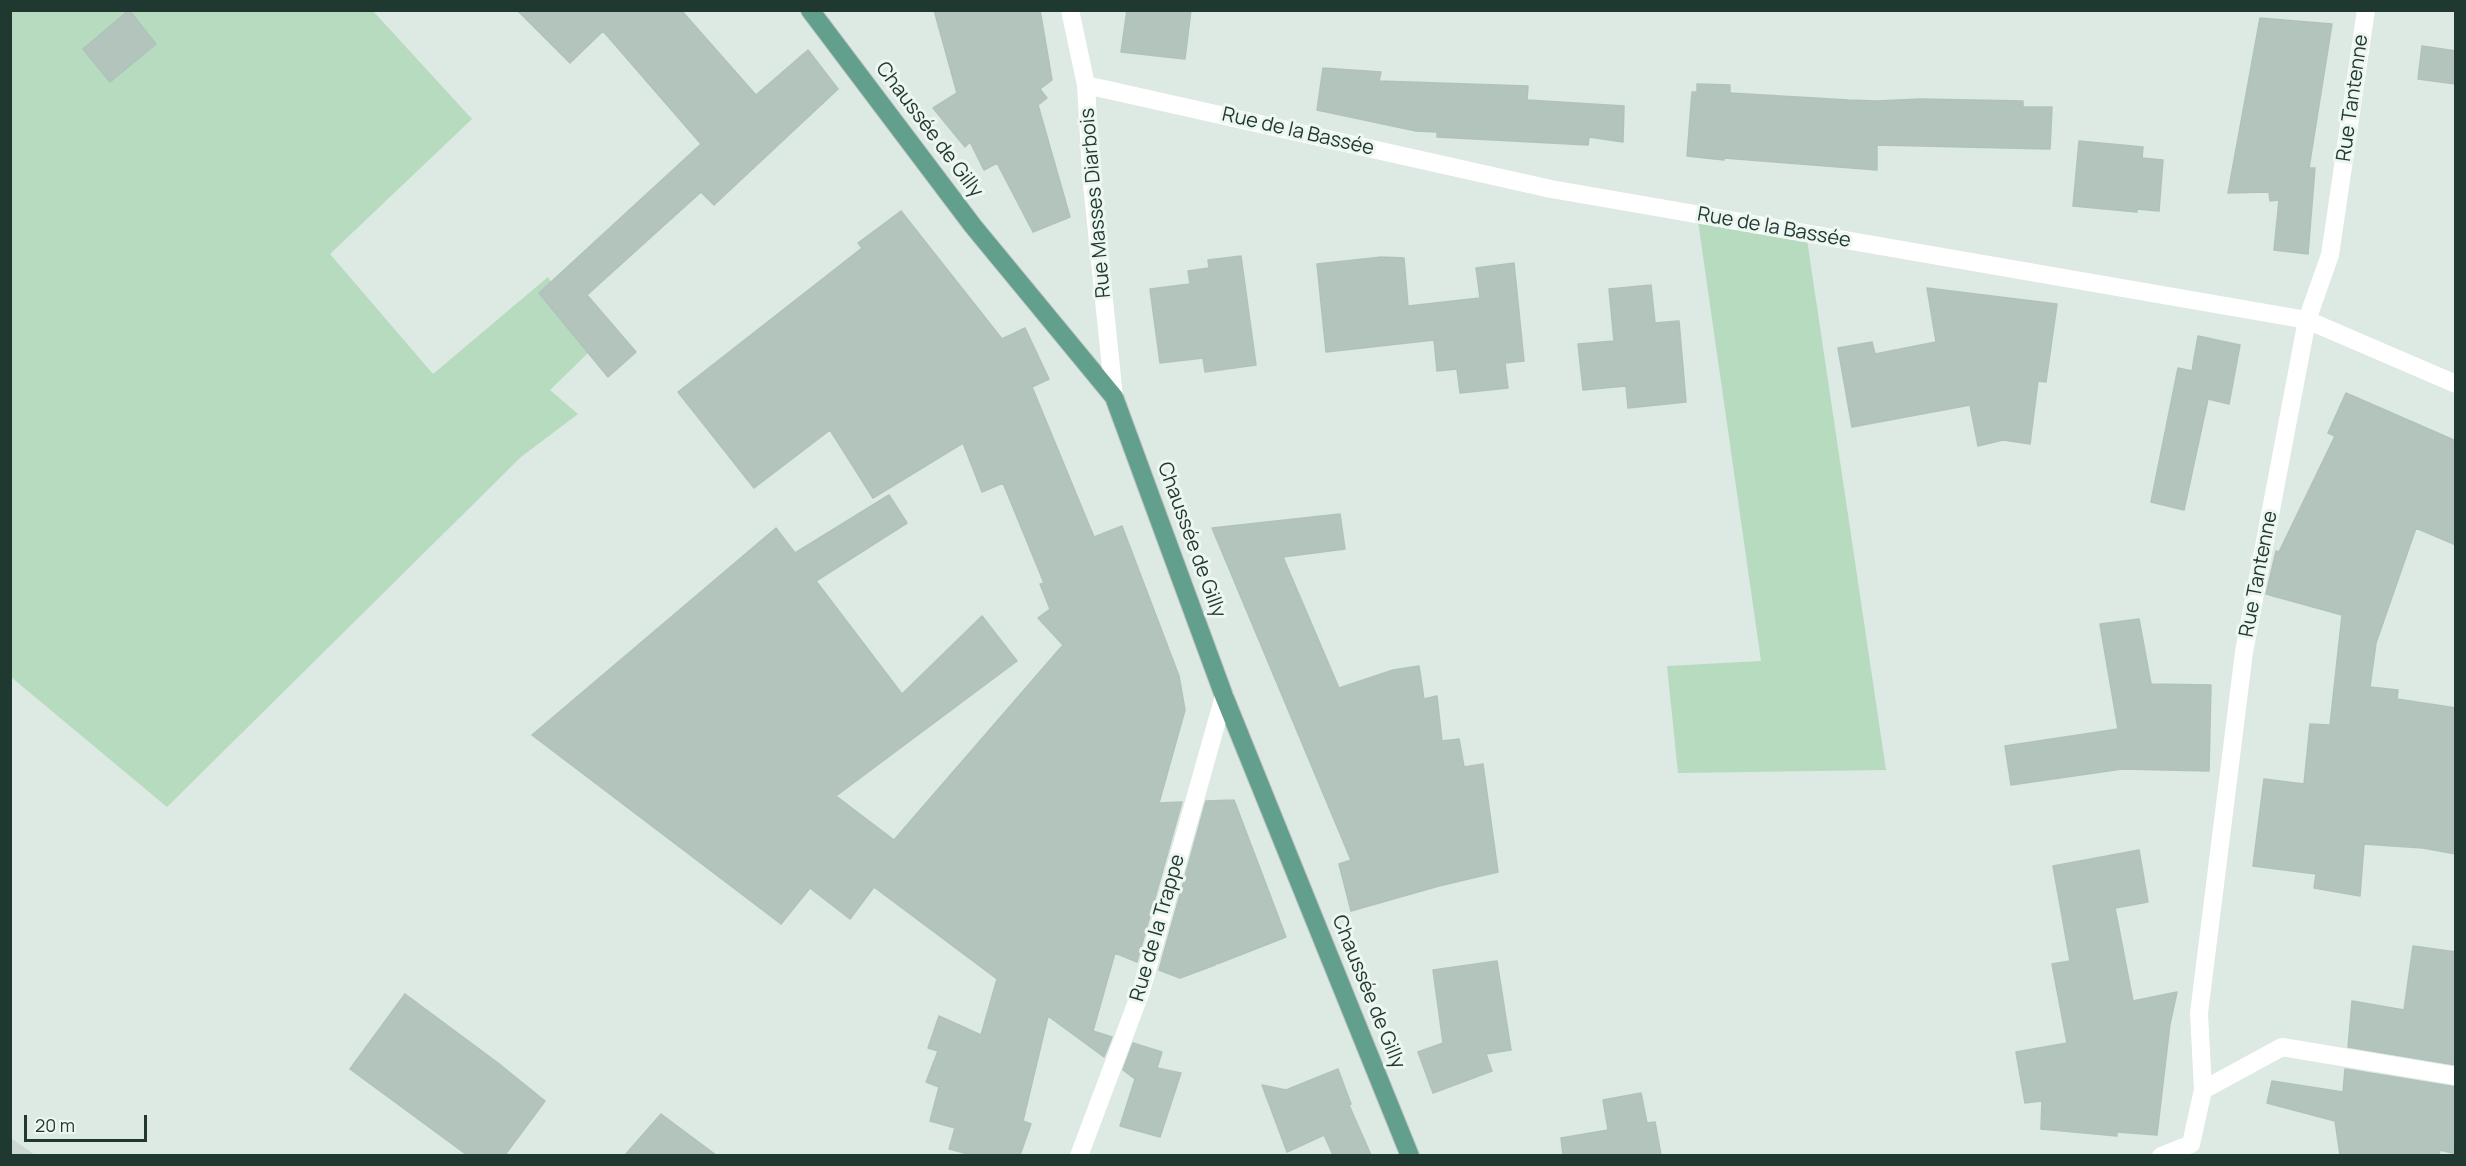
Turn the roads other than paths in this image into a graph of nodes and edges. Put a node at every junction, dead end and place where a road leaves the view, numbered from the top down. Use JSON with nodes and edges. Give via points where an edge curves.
{"nodes":[{"id":1,"x":810,"y":10,"type":"edge"},
{"id":2,"x":1070,"y":10,"type":"edge"},
{"id":3,"x":2366,"y":10,"type":"edge"},
{"id":4,"x":1086,"y":85,"type":"junction"},
{"id":5,"x":2307,"y":320,"type":"junction"},
{"id":6,"x":2456,"y":384,"type":"edge"},
{"id":7,"x":1114,"y":397,"type":"junction"},
{"id":8,"x":1224,"y":696,"type":"junction"},
{"id":9,"x":2456,"y":1076,"type":"edge"},
{"id":10,"x":2203,"y":1089,"type":"junction"},
{"id":11,"x":2193,"y":1150,"type":"edge"},
{"id":12,"x":1079,"y":1155,"type":"edge"},
{"id":13,"x":1410,"y":1155,"type":"edge"},
{"id":14,"x":2161,"y":1155,"type":"edge"}],
"edges":[{"from":1,"to":7,"type":"main road","name":"Chaussée de Gilly","via":[[973,226]]},
{"from":2,"to":4,"type":"street","name":"Rue Masses Diarbois"},
{"from":3,"to":5,"type":"street","name":"Rue Tantenne","via":[[2330,255]]},
{"from":4,"to":5,"type":"street","name":"Rue de la Bassée","via":[[1551,189]]},
{"from":4,"to":7,"type":"street","name":"Rue Masses Diarbois"},
{"from":5,"to":6,"type":"street","name":"Rue de la Bassée"},
{"from":5,"to":10,"type":"street","name":"Rue Tantenne","via":[[2244,652],[2199,1013]]},
{"from":7,"to":8,"type":"main road","name":"Chaussée de Gilly"},
{"from":8,"to":12,"type":"street","name":"Rue de la Trappe","via":[[1141,991]]},
{"from":8,"to":13,"type":"main road","name":"Chaussée de Gilly"},
{"from":9,"to":10,"type":"street","via":[[2282,1047]]},
{"from":10,"to":11,"type":"street","name":"Rue Tantenne"},
{"from":11,"to":14,"type":"street","name":"Rue Tantenne"}]}
